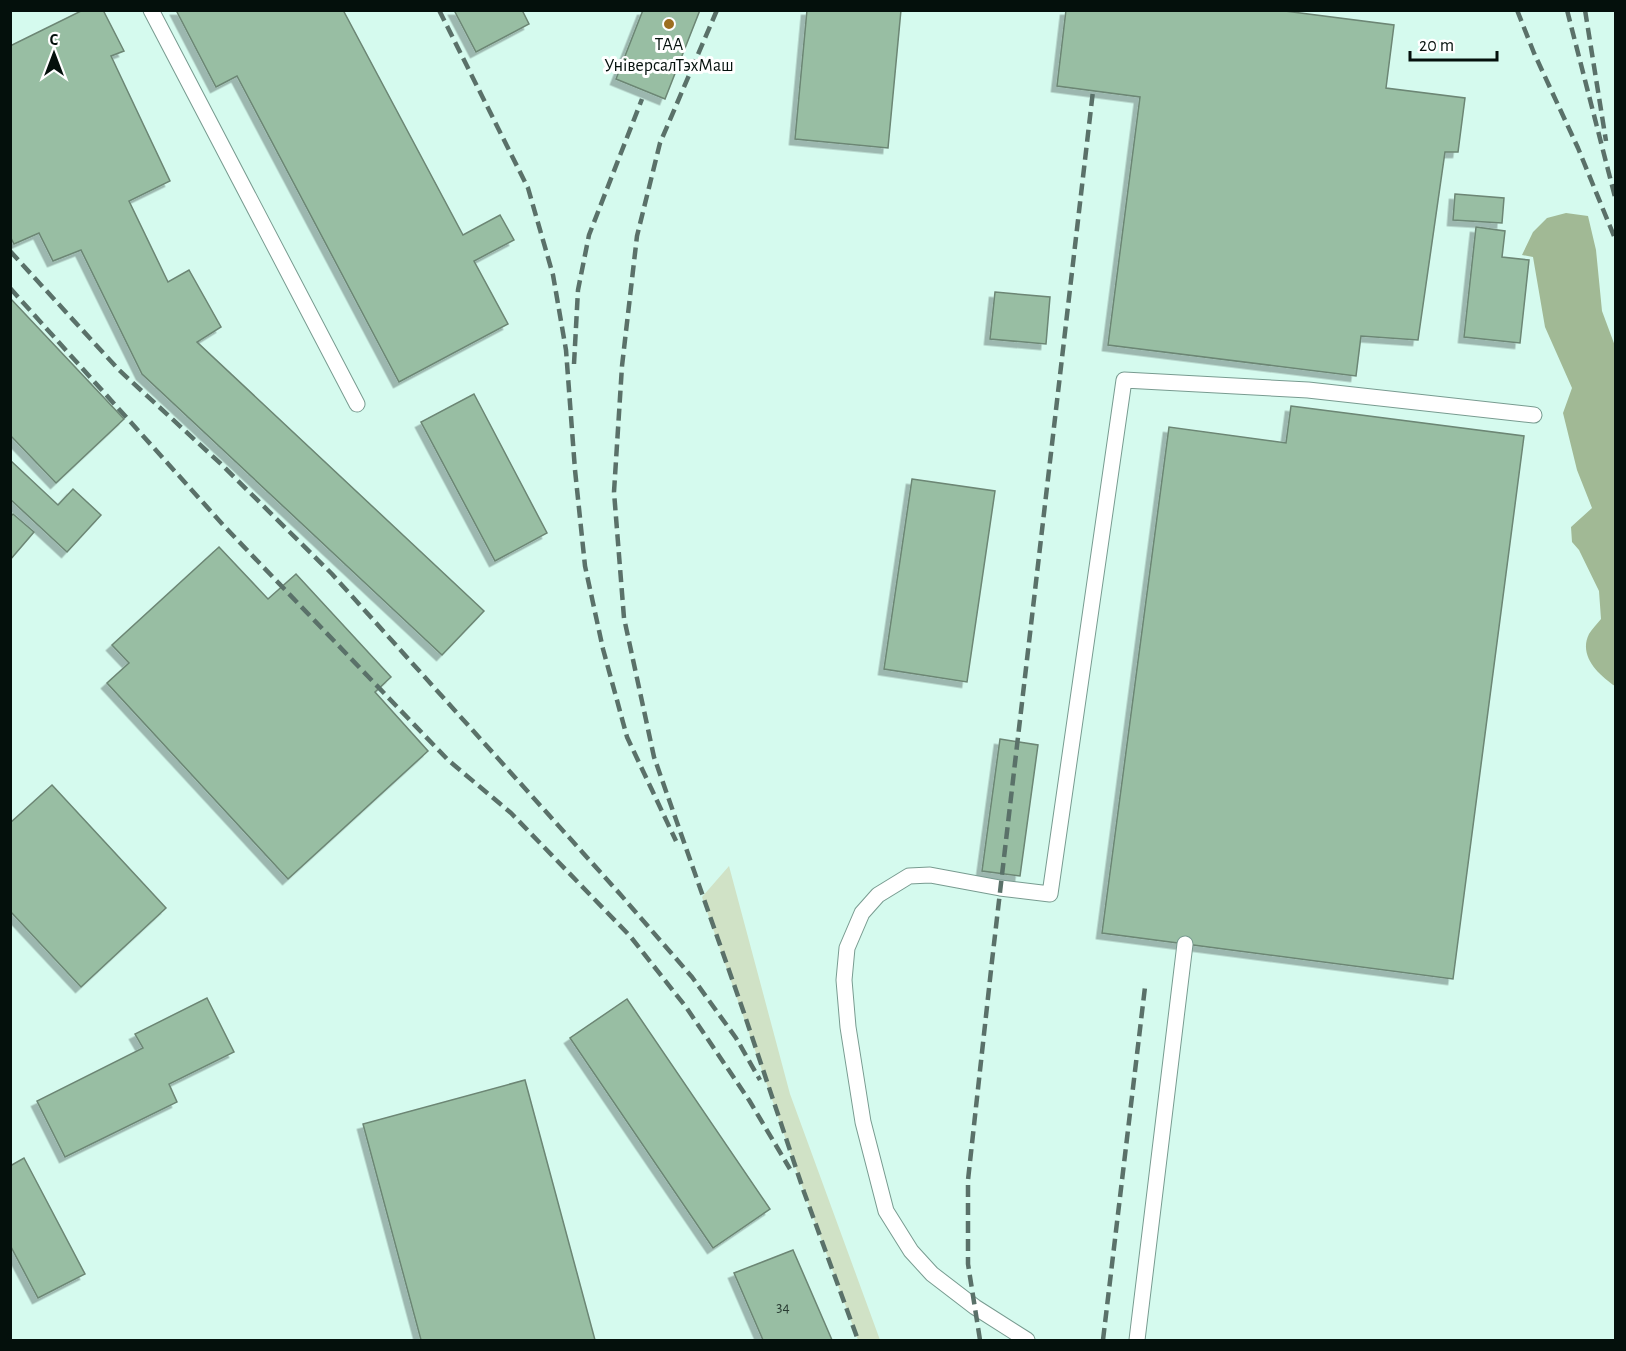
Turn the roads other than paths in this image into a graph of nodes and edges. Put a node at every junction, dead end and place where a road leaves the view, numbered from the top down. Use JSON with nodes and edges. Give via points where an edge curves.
{"nodes":[{"id":1,"x":151,"y":10,"type":"edge"},
{"id":2,"x":357,"y":404,"type":"dead end"},
{"id":3,"x":1534,"y":415,"type":"dead end"},
{"id":4,"x":1185,"y":944,"type":"dead end"},
{"id":5,"x":1027,"y":1341,"type":"edge"},
{"id":6,"x":1137,"y":1341,"type":"edge"}],
"edges":[{"from":1,"to":2,"type":"lane"},
{"from":3,"to":5,"type":"lane","via":[[1308,390],[1124,380],[1050,894],[930,875],[909,876],[878,895],[862,913],[847,948],[844,980],[848,1027],[863,1122],[886,1211],[911,1251],[932,1274]]},
{"from":4,"to":6,"type":"lane"}]}
